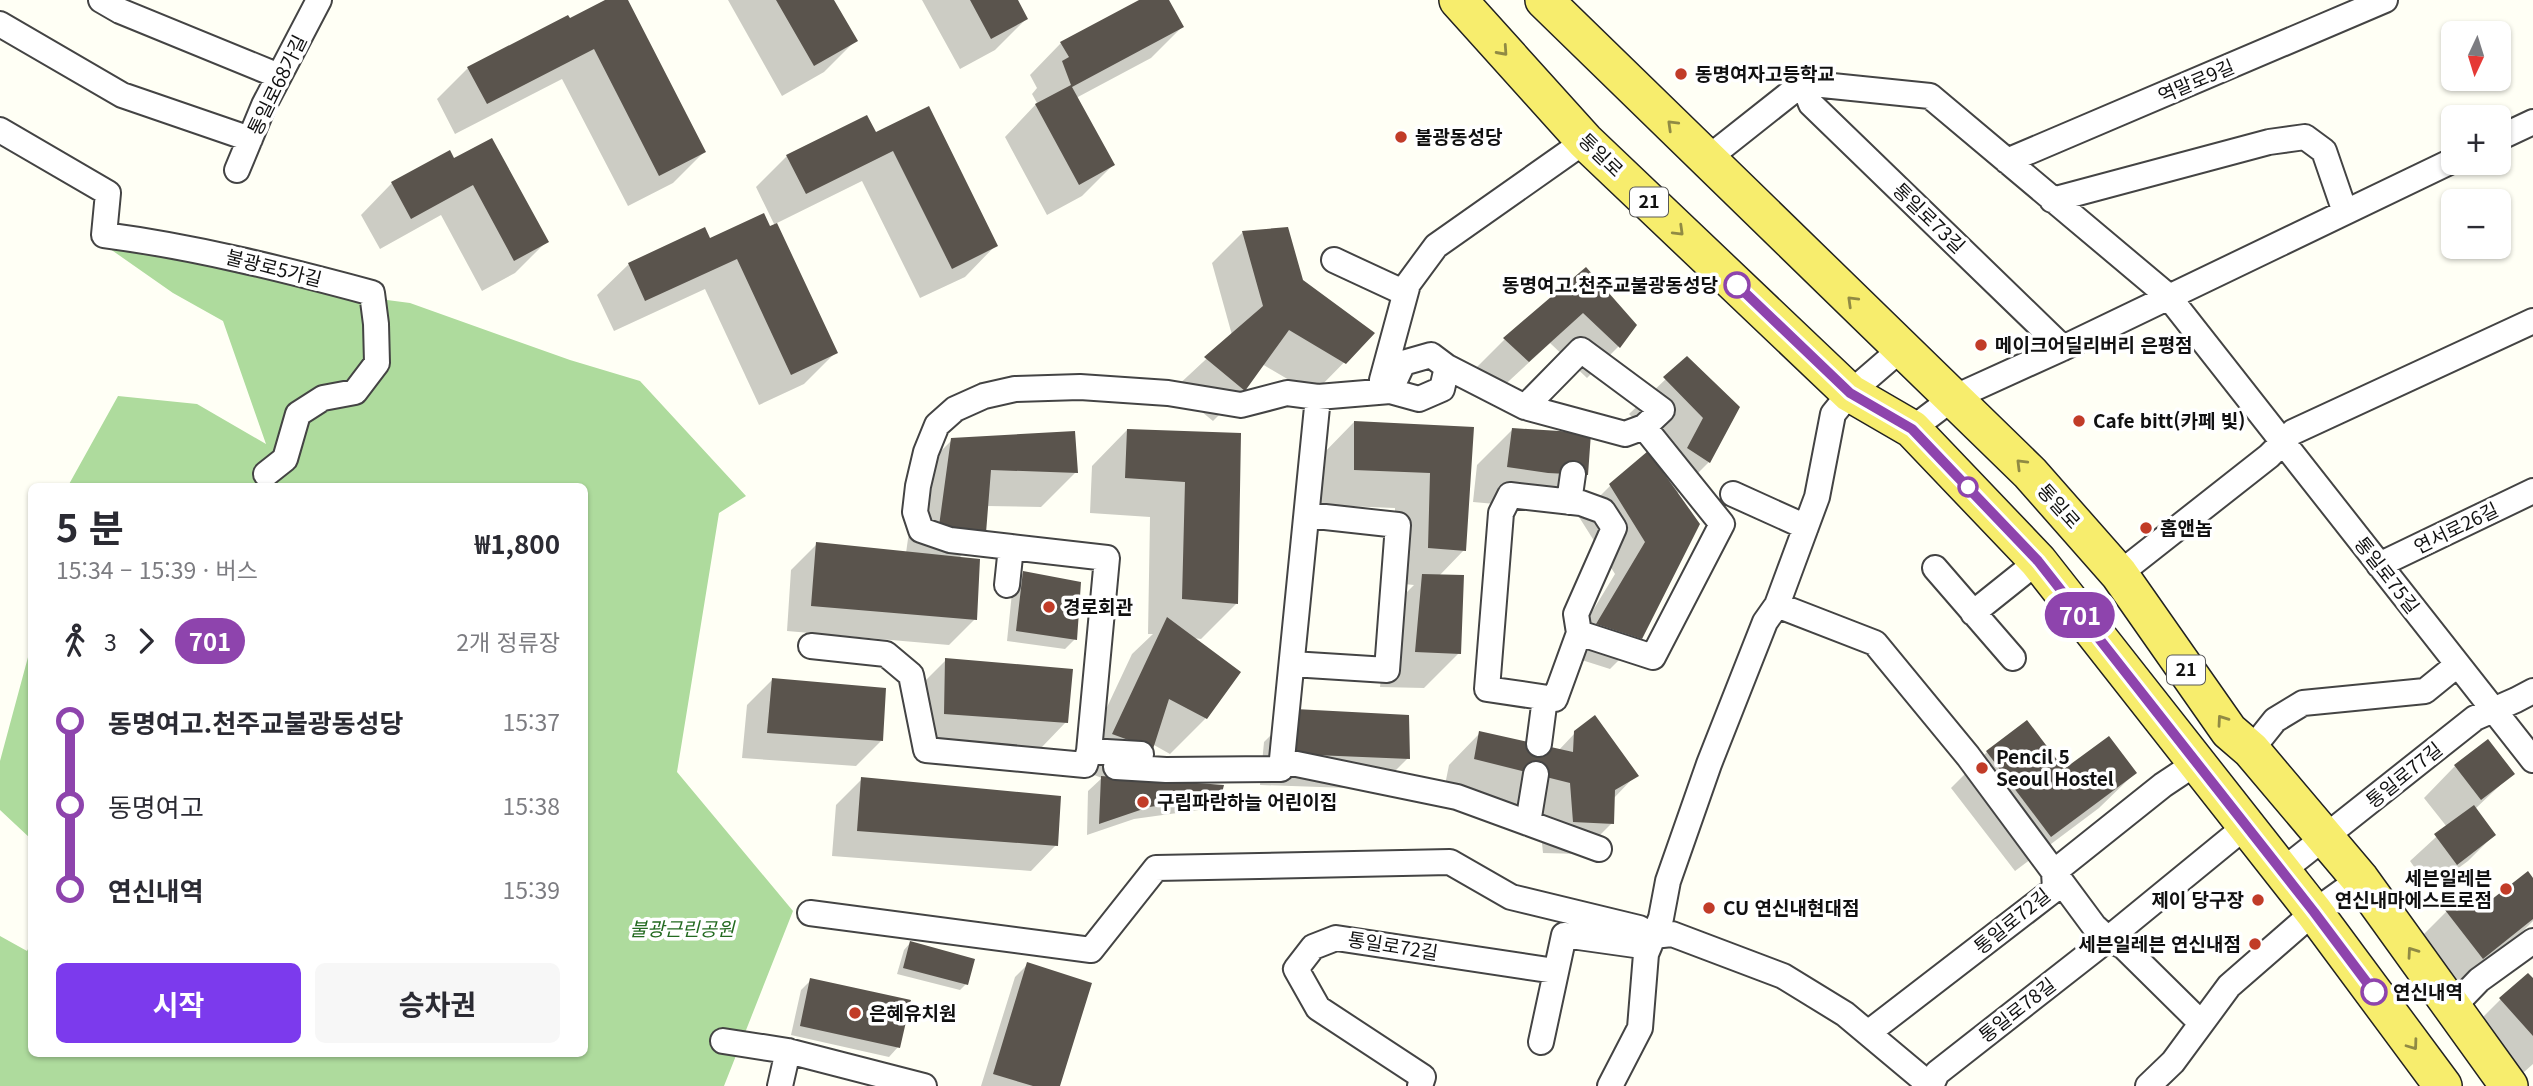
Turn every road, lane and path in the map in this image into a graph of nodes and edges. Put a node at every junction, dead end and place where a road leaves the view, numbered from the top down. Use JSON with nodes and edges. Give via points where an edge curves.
{"nodes":[{"id":1,"x":101,"y":0,"type":"edge"},
{"id":2,"x":318,"y":0,"type":"edge"},
{"id":3,"x":1458,"y":0,"type":"edge"},
{"id":4,"x":1544,"y":0,"type":"edge"},
{"id":5,"x":2385,"y":0,"type":"edge"},
{"id":6,"x":0,"y":24,"type":"edge"},
{"id":7,"x":279,"y":76,"type":"junction"},
{"id":8,"x":1803,"y":83,"type":"junction"},
{"id":9,"x":2533,"y":122,"type":"edge"},
{"id":10,"x":0,"y":130,"type":"edge"},
{"id":11,"x":2511,"y":132,"type":"edge"},
{"id":12,"x":250,"y":139,"type":"junction"},
{"id":13,"x":1585,"y":141,"type":"junction"},
{"id":14,"x":1707,"y":159,"type":"junction"},
{"id":15,"x":2007,"y":161,"type":"junction"},
{"id":16,"x":2441,"y":166,"type":"edge"},
{"id":17,"x":237,"y":170,"type":"dead end"},
{"id":18,"x":2052,"y":200,"type":"junction"},
{"id":19,"x":2345,"y":212,"type":"junction"},
{"id":20,"x":1334,"y":260,"type":"dead end"},
{"id":21,"x":1405,"y":293,"type":"junction"},
{"id":22,"x":2168,"y":296,"type":"junction"},
{"id":23,"x":2533,"y":321,"type":"edge"},
{"id":24,"x":2063,"y":348,"type":"junction"},
{"id":25,"x":1901,"y":349,"type":"junction"},
{"id":26,"x":1447,"y":367,"type":"junction"},
{"id":27,"x":1390,"y":391,"type":"junction"},
{"id":28,"x":1850,"y":393,"type":"junction"},
{"id":29,"x":1318,"y":397,"type":"junction"},
{"id":30,"x":1953,"y":398,"type":"junction"},
{"id":31,"x":1525,"y":407,"type":"junction"},
{"id":32,"x":1644,"y":427,"type":"junction"},
{"id":33,"x":1912,"y":429,"type":"junction"},
{"id":34,"x":2282,"y":441,"type":"junction"},
{"id":35,"x":266,"y":474,"type":"dead end"},
{"id":36,"x":1573,"y":474,"type":"dead end"},
{"id":37,"x":2533,"y":491,"type":"edge"},
{"id":38,"x":1733,"y":495,"type":"dead end"},
{"id":39,"x":1569,"y":502,"type":"junction"},
{"id":40,"x":1307,"y":515,"type":"junction"},
{"id":41,"x":1806,"y":527,"type":"junction"},
{"id":42,"x":1011,"y":547,"type":"junction"},
{"id":43,"x":2038,"y":561,"type":"junction"},
{"id":44,"x":2379,"y":565,"type":"junction"},
{"id":45,"x":1935,"y":568,"type":"dead end"},
{"id":46,"x":2119,"y":574,"type":"junction"},
{"id":47,"x":1007,"y":585,"type":"dead end"},
{"id":48,"x":1777,"y":605,"type":"junction"},
{"id":49,"x":1973,"y":613,"type":"junction"},
{"id":50,"x":1579,"y":633,"type":"junction"},
{"id":51,"x":811,"y":646,"type":"dead end"},
{"id":52,"x":2013,"y":658,"type":"dead end"},
{"id":53,"x":1292,"y":664,"type":"junction"},
{"id":54,"x":2457,"y":665,"type":"junction"},
{"id":55,"x":2533,"y":691,"type":"edge"},
{"id":56,"x":1545,"y":698,"type":"junction"},
{"id":57,"x":2492,"y":709,"type":"junction"},
{"id":58,"x":1539,"y":744,"type":"dead end"},
{"id":59,"x":2251,"y":750,"type":"junction"},
{"id":60,"x":1088,"y":751,"type":"junction"},
{"id":61,"x":1147,"y":755,"type":"dead end"},
{"id":62,"x":2533,"y":760,"type":"edge"},
{"id":63,"x":1282,"y":761,"type":"junction"},
{"id":64,"x":2196,"y":763,"type":"junction"},
{"id":65,"x":1116,"y":767,"type":"dead end"},
{"id":66,"x":1536,"y":774,"type":"dead end"},
{"id":67,"x":1528,"y":823,"type":"junction"},
{"id":68,"x":2246,"y":826,"type":"junction"},
{"id":69,"x":2324,"y":838,"type":"junction"},
{"id":70,"x":1599,"y":849,"type":"dead end"},
{"id":71,"x":2282,"y":871,"type":"junction"},
{"id":72,"x":2054,"y":872,"type":"junction"},
{"id":73,"x":2360,"y":879,"type":"junction"},
{"id":74,"x":2314,"y":912,"type":"junction"},
{"id":75,"x":810,"y":914,"type":"dead end"},
{"id":76,"x":1653,"y":936,"type":"junction"},
{"id":77,"x":2108,"y":939,"type":"junction"},
{"id":78,"x":2533,"y":941,"type":"edge"},
{"id":79,"x":1555,"y":971,"type":"junction"},
{"id":80,"x":2452,"y":1008,"type":"junction"},
{"id":81,"x":2201,"y":1023,"type":"junction"},
{"id":82,"x":1868,"y":1033,"type":"junction"},
{"id":83,"x":723,"y":1041,"type":"dead end"},
{"id":84,"x":1541,"y":1042,"type":"dead end"},
{"id":85,"x":789,"y":1051,"type":"junction"},
{"id":86,"x":880,"y":1081,"type":"edge"},
{"id":87,"x":780,"y":1086,"type":"edge"},
{"id":88,"x":924,"y":1086,"type":"edge"},
{"id":89,"x":1420,"y":1086,"type":"edge"},
{"id":90,"x":1610,"y":1086,"type":"edge"},
{"id":91,"x":1931,"y":1086,"type":"edge"},
{"id":92,"x":2148,"y":1086,"type":"edge"},
{"id":93,"x":2443,"y":1086,"type":"edge"},
{"id":94,"x":2509,"y":1086,"type":"edge"}],
"edges":[{"from":1,"to":7,"type":"street"},
{"from":2,"to":7,"type":"street","name":"통일로68가길"},
{"from":3,"to":13,"type":"main road","name":"통일로","number":"21","one_way":true},
{"from":14,"to":4,"type":"main road","name":"통일로","number":"21","one_way":true},
{"from":5,"to":15,"type":"street","name":"역말로9길"},
{"from":6,"to":12,"type":"street","via":[[122,95]]},
{"from":7,"to":12,"type":"street","name":"통일로68가길"},
{"from":8,"to":14,"type":"street"},
{"from":8,"to":15,"type":"street","via":[[1930,96]]},
{"from":8,"to":24,"type":"street","name":"통일로73길","via":[[1811,104]]},
{"from":9,"to":11,"type":"street"},
{"from":10,"to":35,"type":"street","name":"불광로5가길","via":[[108,193],[104,235],[219,254],[372,293],[377,363],[355,391],[323,398],[298,414],[285,458]]},
{"from":12,"to":17,"type":"street","name":"통일로68가길"},
{"from":13,"to":21,"type":"street","via":[[1436,246]]},
{"from":13,"to":28,"type":"main road","name":"통일로","number":"21","one_way":true},
{"from":25,"to":14,"type":"main road","name":"통일로","number":"21","one_way":true},
{"from":15,"to":18,"type":"street"},
{"from":16,"to":19,"type":"street"},
{"from":18,"to":19,"type":"street","via":[[2269,142],[2305,137],[2324,151]]},
{"from":18,"to":22,"type":"street"},
{"from":19,"to":22,"type":"street"},
{"from":20,"to":21,"type":"street"},
{"from":21,"to":27,"type":"street","via":[[1382,380]]},
{"from":22,"to":24,"type":"street"},
{"from":22,"to":34,"type":"street","name":"통일로75길"},
{"from":23,"to":34,"type":"street"},
{"from":24,"to":30,"type":"street"},
{"from":25,"to":28,"type":"street"},
{"from":25,"to":30,"type":"main road","name":"통일로","number":"21"},
{"from":26,"to":27,"type":"street","via":[[1442,389],[1419,399]]},
{"from":26,"to":27,"type":"street","via":[[1431,355],[1410,360],[1403,363]]},
{"from":26,"to":31,"type":"street"},
{"from":27,"to":29,"type":"street"},
{"from":28,"to":33,"type":"main road","name":"통일로","number":"21"},
{"from":28,"to":41,"type":"street","via":[[1833,414],[1817,497]]},
{"from":29,"to":40,"type":"street"},
{"from":29,"to":42,"type":"street","via":[[1287,393],[1241,405],[1168,393],[1080,387],[1015,389],[955,408],[937,425],[926,452],[915,512],[921,530],[950,540]]},
{"from":30,"to":33,"type":"street"},
{"from":46,"to":30,"type":"main road","name":"통일로","number":"21","one_way":true,"via":[[2030,473]]},
{"from":31,"to":32,"type":"street","via":[[1579,427],[1625,434]]},
{"from":31,"to":32,"type":"street","via":[[1581,350],[1662,410]]},
{"from":32,"to":50,"type":"street","via":[[1722,524],[1653,657]]},
{"from":33,"to":43,"type":"main road","name":"통일로","number":"21"},
{"from":34,"to":44,"type":"street","name":"통일로75길"},
{"from":34,"to":46,"type":"street"},
{"from":36,"to":39,"type":"street"},
{"from":37,"to":44,"type":"street","name":"연서로26길"},
{"from":38,"to":41,"type":"street"},
{"from":39,"to":50,"type":"street","via":[[1603,512],[1614,528],[1576,614]]},
{"from":39,"to":56,"type":"street","via":[[1510,495],[1501,513],[1487,689]]},
{"from":40,"to":53,"type":"street"},
{"from":40,"to":53,"type":"street","via":[[1398,525],[1387,670]]},
{"from":41,"to":48,"type":"street"},
{"from":42,"to":47,"type":"street"},
{"from":42,"to":60,"type":"street","via":[[1107,558]]},
{"from":43,"to":49,"type":"street"},
{"from":43,"to":64,"type":"main road","name":"통일로","number":"21"},
{"from":44,"to":54,"type":"street","name":"통일로75길"},
{"from":45,"to":49,"type":"street"},
{"from":59,"to":46,"type":"main road","name":"통일로","number":"21","one_way":true,"via":[[2230,731]]},
{"from":48,"to":72,"type":"street","name":"통일로72길","via":[[1875,643],[1968,756]]},
{"from":48,"to":76,"type":"street","via":[[1765,622],[1709,764]]},
{"from":49,"to":52,"type":"street"},
{"from":50,"to":56,"type":"street","via":[[1555,699]]},
{"from":51,"to":60,"type":"street","via":[[886,654],[911,675],[926,750],[1086,765]]},
{"from":53,"to":63,"type":"street"},
{"from":54,"to":57,"type":"street","name":"통일로75길"},
{"from":54,"to":59,"type":"street","via":[[2426,691],[2303,703],[2275,720]]},
{"from":55,"to":57,"type":"street","name":"통일로77길"},
{"from":56,"to":58,"type":"street"},
{"from":57,"to":62,"type":"street","name":"통일로75길"},
{"from":57,"to":69,"type":"street","name":"통일로77길"},
{"from":59,"to":69,"type":"main road","name":"통일로","number":"21"},
{"from":60,"to":61,"type":"street"},
{"from":63,"to":65,"type":"street","via":[[1281,769]]},
{"from":63,"to":67,"type":"street","via":[[1457,797]]},
{"from":64,"to":68,"type":"main road","name":"통일로","number":"21"},
{"from":64,"to":72,"type":"street"},
{"from":66,"to":67,"type":"street"},
{"from":67,"to":70,"type":"street"},
{"from":68,"to":71,"type":"main road","name":"통일로","number":"21"},
{"from":68,"to":77,"type":"street","name":"통일로78길"},
{"from":69,"to":71,"type":"street","name":"통일로77길"},
{"from":69,"to":73,"type":"main road","name":"통일로","number":"21"},
{"from":71,"to":74,"type":"main road","name":"통일로","number":"21"},
{"from":72,"to":77,"type":"street"},
{"from":72,"to":82,"type":"street","name":"통일로72길","via":[[2055,889]]},
{"from":73,"to":74,"type":"street"},
{"from":80,"to":73,"type":"main road","name":"통일로","number":"21","one_way":true},
{"from":74,"to":81,"type":"street","via":[[2229,986]]},
{"from":74,"to":93,"type":"main road","name":"통일로","number":"21","one_way":true},
{"from":75,"to":76,"type":"street","via":[[1091,950],[1156,868],[1450,862],[1511,897],[1639,928]]},
{"from":76,"to":79,"type":"street","via":[[1635,945],[1564,935]]},
{"from":76,"to":82,"type":"street","via":[[1672,934],[1783,976]]},
{"from":76,"to":90,"type":"street","via":[[1646,954],[1640,1028]]},
{"from":77,"to":81,"type":"street","via":[[2123,946]]},
{"from":77,"to":91,"type":"street","name":"통일로78길","via":[[1937,1073]]},
{"from":78,"to":80,"type":"street","via":[[2479,980]]},
{"from":79,"to":84,"type":"street"},
{"from":79,"to":89,"type":"street","name":"통일로72길","via":[[1336,938],[1313,947],[1296,969],[1318,1008],[1423,1077]]},
{"from":80,"to":94,"type":"main road","name":"통일로","number":"21"},
{"from":81,"to":92,"type":"street"},
{"from":82,"to":91,"type":"street","name":"통일로78길"},
{"from":83,"to":85,"type":"street"},
{"from":85,"to":86,"type":"street"},
{"from":85,"to":87,"type":"street"},
{"from":86,"to":88,"type":"street"}]}
